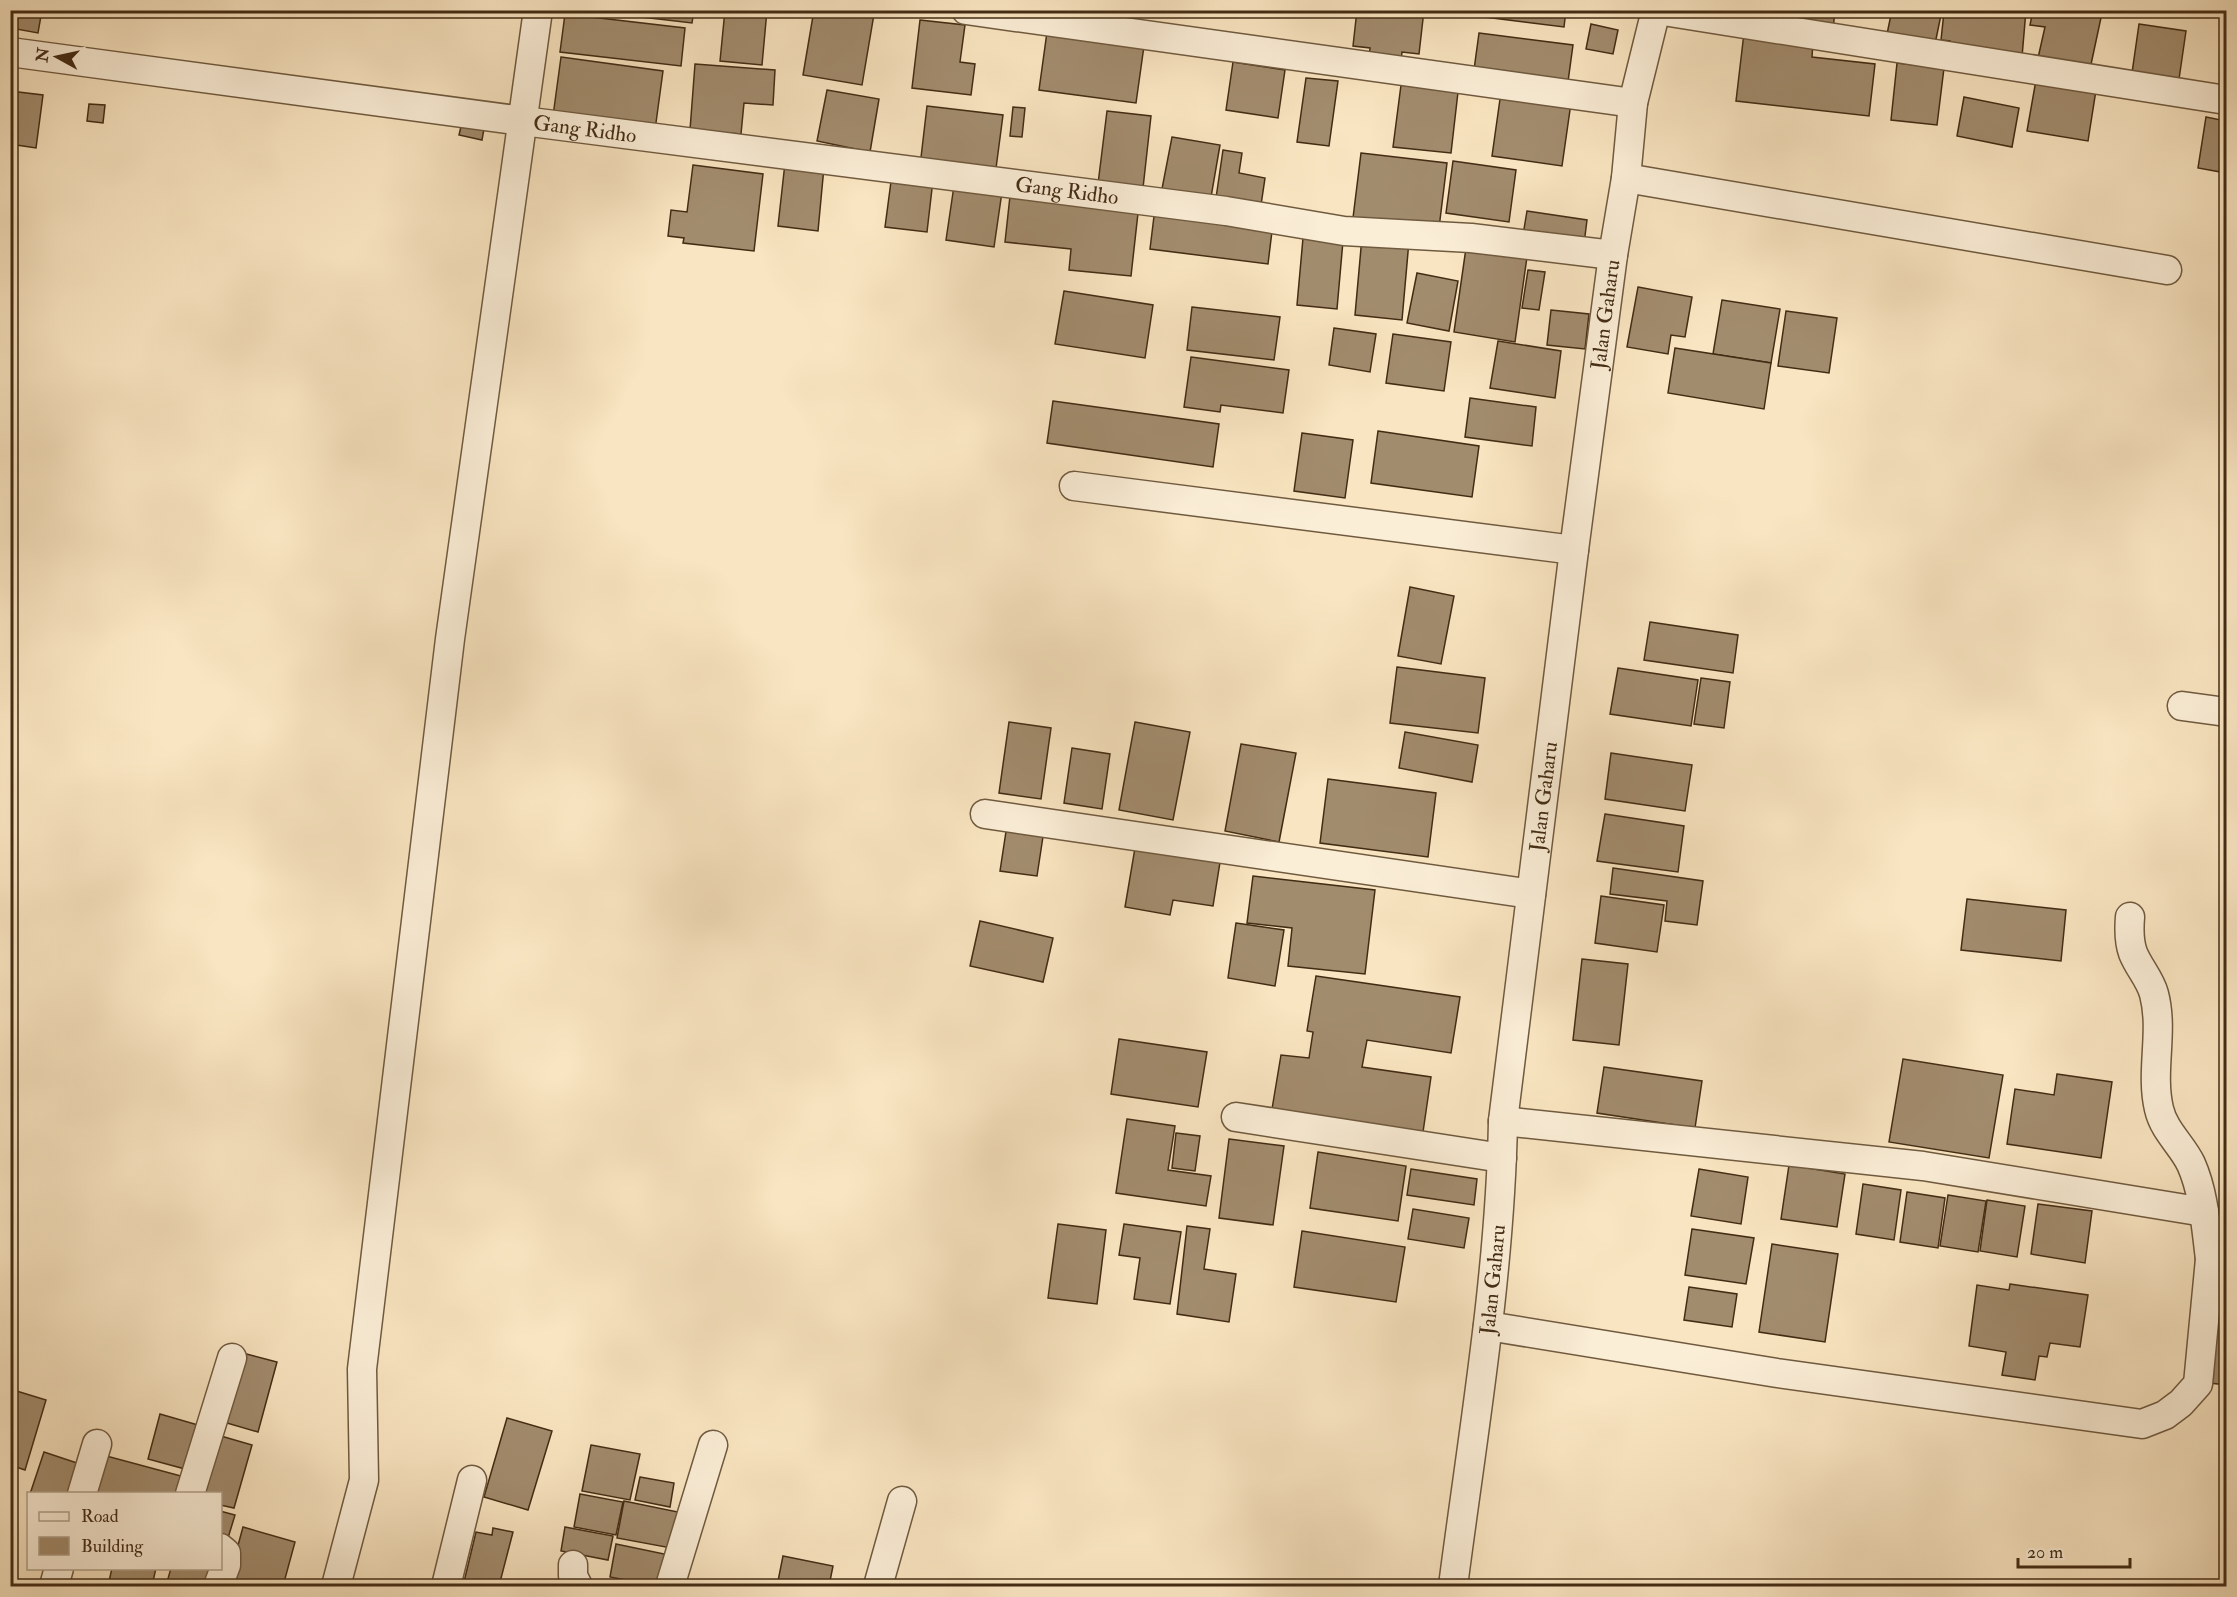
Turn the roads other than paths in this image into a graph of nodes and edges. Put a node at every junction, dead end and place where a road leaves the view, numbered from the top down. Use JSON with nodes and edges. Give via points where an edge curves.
{"nodes":[{"id":1,"x":538,"y":10,"type":"edge"},
{"id":2,"x":966,"y":10,"type":"edge"},
{"id":3,"x":1656,"y":10,"type":"edge"},
{"id":4,"x":10,"y":52,"type":"edge"},
{"id":5,"x":2226,"y":100,"type":"edge"},
{"id":6,"x":1633,"y":103,"type":"junction"},
{"id":7,"x":523,"y":121,"type":"junction"},
{"id":8,"x":1626,"y":178,"type":"junction"},
{"id":9,"x":1613,"y":255,"type":"junction"},
{"id":10,"x":2167,"y":270,"type":"dead end"},
{"id":11,"x":1074,"y":486,"type":"dead end"},
{"id":12,"x":1574,"y":549,"type":"junction"},
{"id":13,"x":2182,"y":706,"type":"dead end"},
{"id":14,"x":2226,"y":712,"type":"edge"},
{"id":15,"x":985,"y":814,"type":"dead end"},
{"id":16,"x":1531,"y":894,"type":"junction"},
{"id":17,"x":2130,"y":917,"type":"dead end"},
{"id":18,"x":1236,"y":1117,"type":"dead end"},
{"id":19,"x":1503,"y":1121,"type":"junction"},
{"id":20,"x":1502,"y":1158,"type":"junction"},
{"id":21,"x":2204,"y":1212,"type":"junction"},
{"id":22,"x":2218,"y":1260,"type":"edge"},
{"id":23,"x":1488,"y":1326,"type":"junction"},
{"id":24,"x":232,"y":1358,"type":"dead end"},
{"id":25,"x":97,"y":1444,"type":"dead end"},
{"id":26,"x":713,"y":1445,"type":"dead end"},
{"id":27,"x":472,"y":1480,"type":"dead end"},
{"id":28,"x":83,"y":1492,"type":"edge"},
{"id":29,"x":191,"y":1492,"type":"edge"},
{"id":30,"x":902,"y":1501,"type":"dead end"},
{"id":31,"x":222,"y":1550,"type":"edge"},
{"id":32,"x":59,"y":1570,"type":"edge"},
{"id":33,"x":54,"y":1587,"type":"edge"},
{"id":34,"x":218,"y":1587,"type":"edge"},
{"id":35,"x":336,"y":1587,"type":"edge"},
{"id":36,"x":446,"y":1587,"type":"edge"},
{"id":37,"x":670,"y":1587,"type":"edge"},
{"id":38,"x":878,"y":1587,"type":"edge"},
{"id":39,"x":1453,"y":1587,"type":"edge"}],
"edges":[{"from":1,"to":7,"type":"street"},
{"from":2,"to":6,"type":"street"},
{"from":3,"to":5,"type":"street"},
{"from":3,"to":6,"type":"street","name":"Jalan Gaharu"},
{"from":4,"to":7,"type":"street","name":"Gang Ridho"},
{"from":6,"to":8,"type":"street","name":"Jalan Gaharu"},
{"from":7,"to":9,"type":"street","name":"Gang Ridho","via":[[1226,211],[1344,231],[1471,238]]},
{"from":7,"to":35,"type":"street","via":[[450,639],[362,1369],[364,1480]]},
{"from":8,"to":9,"type":"street","name":"Jalan Gaharu"},
{"from":8,"to":10,"type":"street"},
{"from":9,"to":12,"type":"street","name":"Jalan Gaharu"},
{"from":11,"to":12,"type":"street"},
{"from":12,"to":16,"type":"street","name":"Jalan Gaharu"},
{"from":13,"to":14,"type":"street"},
{"from":15,"to":16,"type":"street"},
{"from":16,"to":19,"type":"street","name":"Jalan Gaharu"},
{"from":17,"to":21,"type":"street","via":[[2133,952],[2154,992],[2158,1016],[2159,1109],[2190,1164]]},
{"from":18,"to":20,"type":"street"},
{"from":19,"to":20,"type":"street","name":"Jalan Gaharu"},
{"from":19,"to":21,"type":"street","via":[[1923,1166]]},
{"from":20,"to":23,"type":"street","name":"Jalan Gaharu"},
{"from":21,"to":22,"type":"street"},
{"from":22,"to":23,"type":"street","via":[[2199,1384],[2165,1415],[2142,1424],[1777,1374]]},
{"from":23,"to":39,"type":"street","name":"Jalan Gaharu"},
{"from":24,"to":29,"type":"street"},
{"from":25,"to":28,"type":"street"},
{"from":26,"to":37,"type":"street"},
{"from":27,"to":36,"type":"street"},
{"from":30,"to":38,"type":"street"},
{"from":31,"to":34,"type":"street","via":[[226,1553],[226,1565]]},
{"from":32,"to":33,"type":"street"}]}
